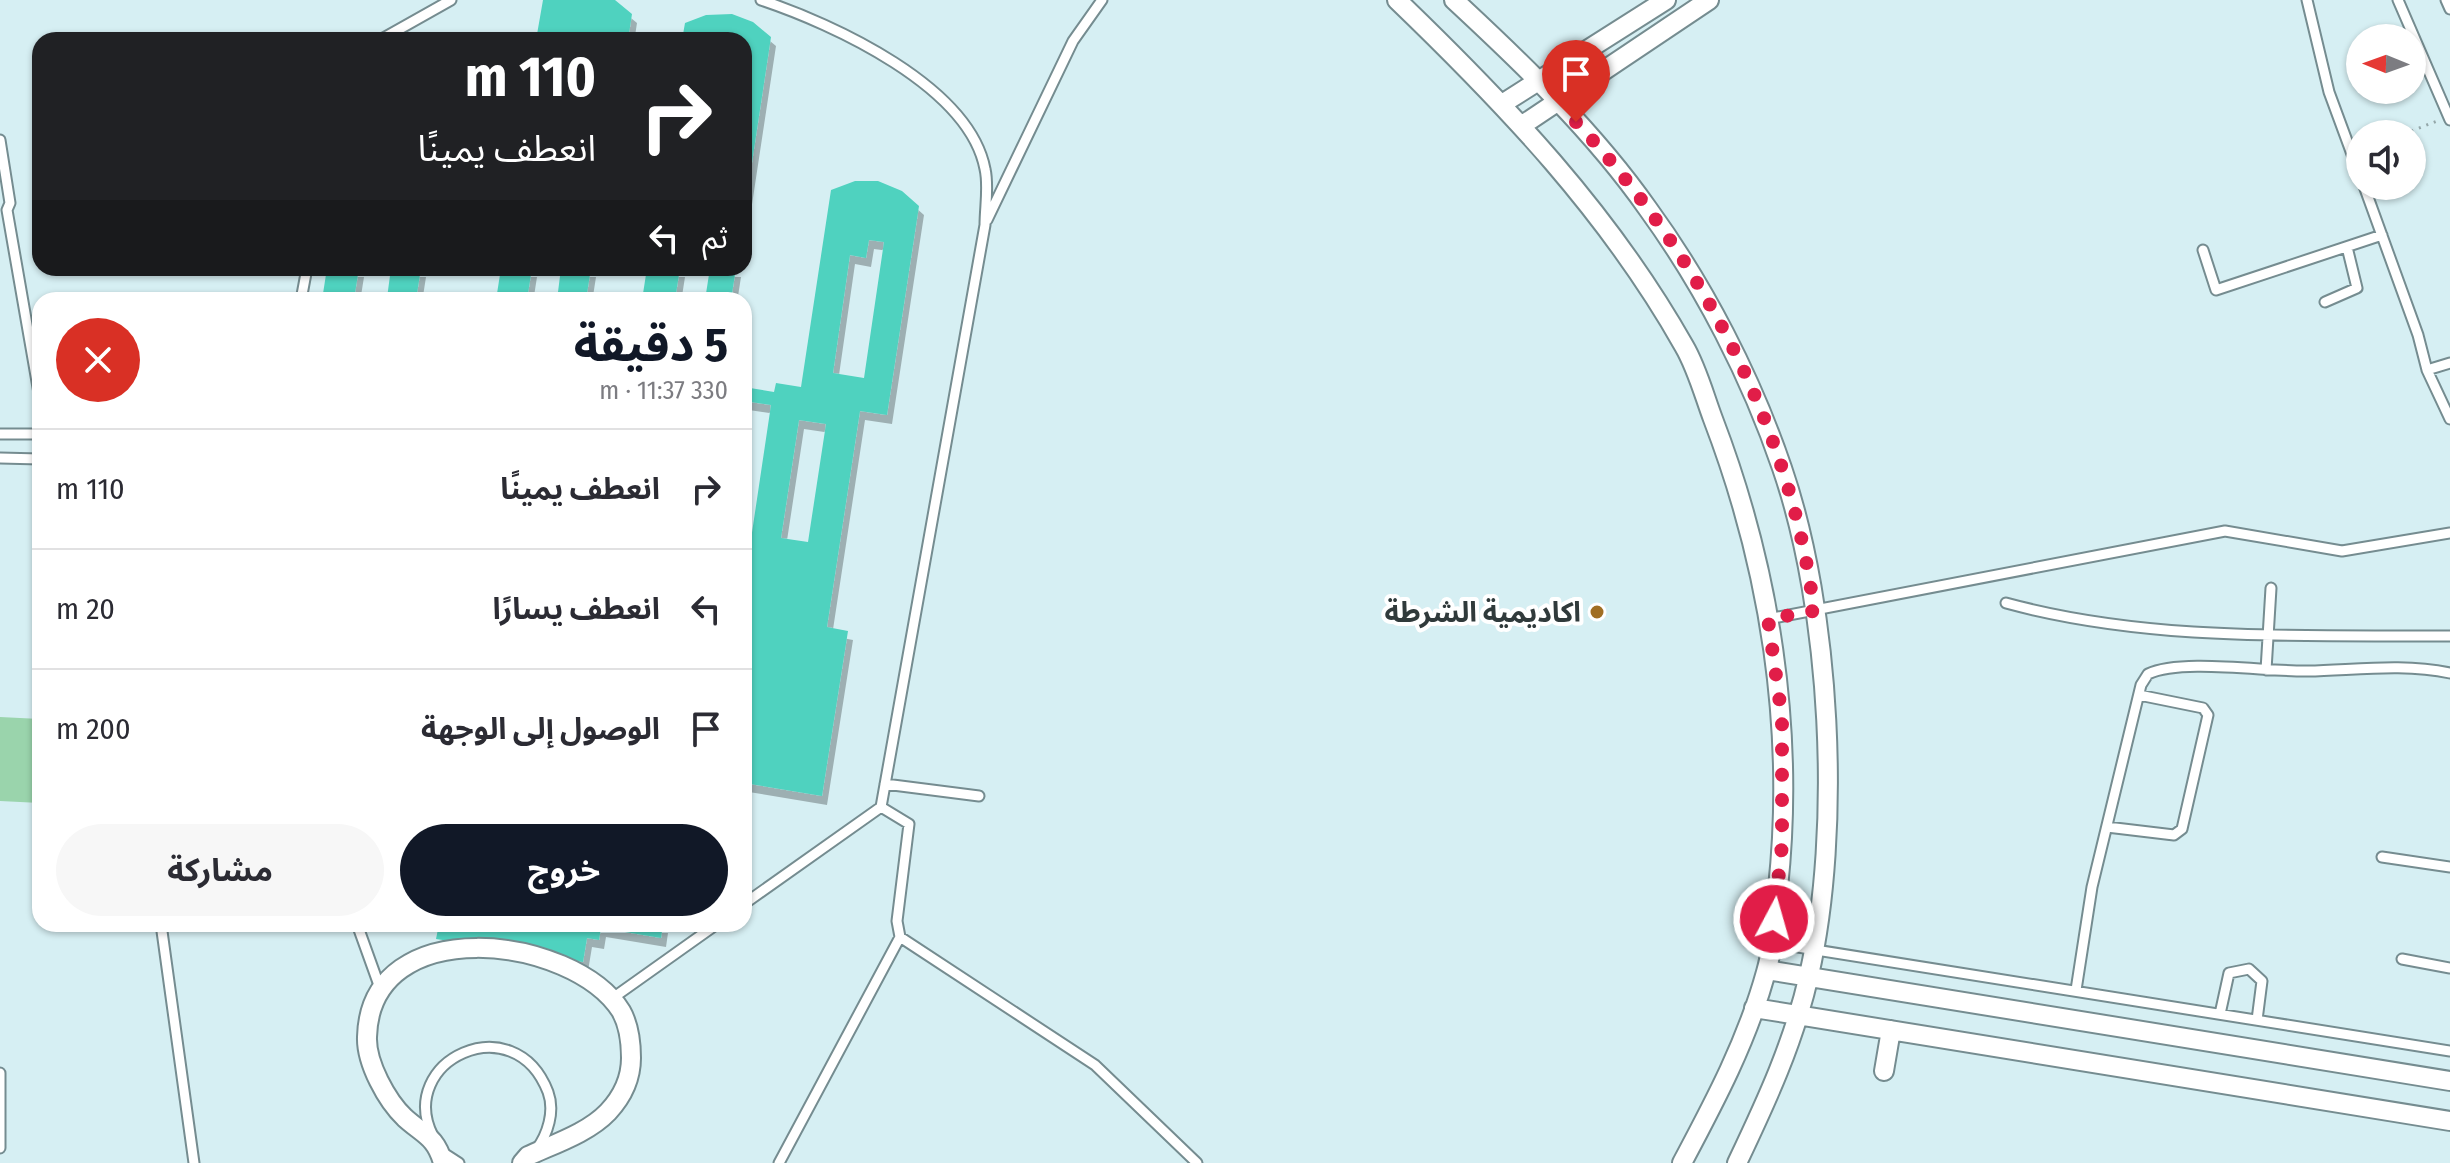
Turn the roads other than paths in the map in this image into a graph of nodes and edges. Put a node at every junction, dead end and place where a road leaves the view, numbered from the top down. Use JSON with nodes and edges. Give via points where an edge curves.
{"nodes":[{"id":1,"x":451,"y":0,"type":"edge"},
{"id":2,"x":761,"y":0,"type":"edge"},
{"id":3,"x":1102,"y":0,"type":"edge"},
{"id":4,"x":1397,"y":0,"type":"edge"},
{"id":5,"x":1454,"y":0,"type":"edge"},
{"id":6,"x":1666,"y":0,"type":"edge"},
{"id":7,"x":1709,"y":0,"type":"edge"},
{"id":8,"x":2307,"y":0,"type":"edge"},
{"id":9,"x":2398,"y":0,"type":"edge"},
{"id":10,"x":2446,"y":0,"type":"edge"},
{"id":11,"x":2450,"y":9,"type":"edge"},
{"id":12,"x":394,"y":32,"type":"edge"},
{"id":13,"x":1538,"y":83,"type":"junction"},
{"id":14,"x":1557,"y":102,"type":"junction"},
{"id":15,"x":1502,"y":104,"type":"junction"},
{"id":16,"x":2449,"y":118,"type":"edge"},
{"id":17,"x":1521,"y":126,"type":"junction"},
{"id":18,"x":2346,"y":138,"type":"edge"},
{"id":19,"x":0,"y":140,"type":"edge"},
{"id":20,"x":2369,"y":200,"type":"edge"},
{"id":21,"x":4,"y":209,"type":"edge"},
{"id":22,"x":985,"y":225,"type":"junction"},
{"id":23,"x":2382,"y":235,"type":"junction"},
{"id":24,"x":2347,"y":247,"type":"junction"},
{"id":25,"x":2203,"y":250,"type":"dead end"},
{"id":26,"x":2325,"y":302,"type":"dead end"},
{"id":27,"x":32,"y":340,"type":"edge"},
{"id":28,"x":2450,"y":363,"type":"edge"},
{"id":29,"x":2427,"y":370,"type":"junction"},
{"id":30,"x":2450,"y":419,"type":"edge"},
{"id":31,"x":0,"y":434,"type":"edge"},
{"id":32,"x":32,"y":434,"type":"edge"},
{"id":33,"x":0,"y":458,"type":"edge"},
{"id":34,"x":32,"y":459,"type":"edge"},
{"id":35,"x":2450,"y":533,"type":"edge"},
{"id":36,"x":2271,"y":588,"type":"dead end"},
{"id":37,"x":2006,"y":603,"type":"dead end"},
{"id":38,"x":1814,"y":611,"type":"junction"},
{"id":39,"x":1768,"y":619,"type":"junction"},
{"id":40,"x":2268,"y":633,"type":"junction"},
{"id":41,"x":2450,"y":636,"type":"edge"},
{"id":42,"x":2266,"y":670,"type":"junction"},
{"id":43,"x":2450,"y":673,"type":"edge"},
{"id":44,"x":2139,"y":695,"type":"junction"},
{"id":45,"x":885,"y":784,"type":"junction"},
{"id":46,"x":979,"y":796,"type":"dead end"},
{"id":47,"x":881,"y":807,"type":"junction"},
{"id":48,"x":2107,"y":827,"type":"junction"},
{"id":49,"x":2382,"y":857,"type":"dead end"},
{"id":50,"x":2450,"y":867,"type":"edge"},
{"id":51,"x":752,"y":898,"type":"edge"},
{"id":52,"x":162,"y":932,"type":"edge"},
{"id":53,"x":360,"y":932,"type":"edge"},
{"id":54,"x":706,"y":932,"type":"edge"},
{"id":55,"x":900,"y":937,"type":"junction"},
{"id":56,"x":1772,"y":943,"type":"junction"},
{"id":57,"x":1813,"y":950,"type":"junction"},
{"id":58,"x":2402,"y":959,"type":"dead end"},
{"id":59,"x":2450,"y":968,"type":"edge"},
{"id":60,"x":1767,"y":970,"type":"junction"},
{"id":61,"x":1809,"y":975,"type":"junction"},
{"id":62,"x":380,"y":988,"type":"junction"},
{"id":63,"x":2076,"y":990,"type":"junction"},
{"id":64,"x":610,"y":1000,"type":"junction"},
{"id":65,"x":1754,"y":1008,"type":"junction"},
{"id":66,"x":2220,"y":1014,"type":"junction"},
{"id":67,"x":1797,"y":1015,"type":"junction"},
{"id":68,"x":2257,"y":1020,"type":"junction"},
{"id":69,"x":1891,"y":1030,"type":"junction"},
{"id":70,"x":2450,"y":1051,"type":"edge"},
{"id":71,"x":1884,"y":1071,"type":"dead end"},
{"id":72,"x":0,"y":1073,"type":"edge"},
{"id":73,"x":2450,"y":1081,"type":"edge"},
{"id":74,"x":2450,"y":1121,"type":"edge"},
{"id":75,"x":438,"y":1144,"type":"junction"},
{"id":76,"x":0,"y":1148,"type":"edge"},
{"id":77,"x":523,"y":1161,"type":"edge"},
{"id":78,"x":194,"y":1163,"type":"edge"},
{"id":79,"x":443,"y":1163,"type":"edge"},
{"id":80,"x":459,"y":1163,"type":"edge"},
{"id":81,"x":779,"y":1163,"type":"edge"},
{"id":82,"x":1197,"y":1163,"type":"edge"},
{"id":83,"x":1682,"y":1163,"type":"edge"},
{"id":84,"x":1737,"y":1163,"type":"edge"}],
"edges":[{"from":1,"to":12,"type":"lane"},
{"from":2,"to":22,"type":"lane","via":[[831,25],[927,84],[968,129],[986,169]]},
{"from":3,"to":22,"type":"lane","via":[[1073,41]]},
{"from":4,"to":15,"type":"street"},
{"from":5,"to":13,"type":"street"},
{"from":6,"to":13,"type":"street"},
{"from":7,"to":14,"type":"street"},
{"from":8,"to":18,"type":"lane"},
{"from":9,"to":16,"type":"lane"},
{"from":10,"to":11,"type":"lane"},
{"from":13,"to":14,"type":"street"},
{"from":13,"to":15,"type":"street"},
{"from":14,"to":17,"type":"street"},
{"from":14,"to":38,"type":"street","via":[[1648,209],[1703,296],[1745,377],[1783,469]]},
{"from":15,"to":17,"type":"street"},
{"from":17,"to":39,"type":"street","via":[[1614,234],[1686,349],[1742,495]]},
{"from":19,"to":21,"type":"lane","via":[[10,203]]},
{"from":20,"to":23,"type":"lane"},
{"from":21,"to":27,"type":"lane"},
{"from":22,"to":45,"type":"lane"},
{"from":23,"to":24,"type":"lane"},
{"from":23,"to":29,"type":"lane"},
{"from":24,"to":25,"type":"lane","via":[[2216,290]]},
{"from":24,"to":26,"type":"lane","via":[[2357,288]]},
{"from":28,"to":29,"type":"lane"},
{"from":29,"to":30,"type":"lane"},
{"from":31,"to":32,"type":"lane"},
{"from":33,"to":34,"type":"lane"},
{"from":35,"to":38,"type":"lane","via":[[2342,551],[2225,531]]},
{"from":36,"to":40,"type":"lane"},
{"from":37,"to":40,"type":"lane","via":[[2102,625]]},
{"from":38,"to":39,"type":"lane"},
{"from":38,"to":57,"type":"street","via":[[1827,716],[1825,865]]},
{"from":39,"to":56,"type":"street","via":[[1782,718],[1782,845]]},
{"from":40,"to":41,"type":"lane"},
{"from":40,"to":42,"type":"lane"},
{"from":42,"to":43,"type":"lane","via":[[2403,667]]},
{"from":42,"to":44,"type":"lane","via":[[2158,669],[2143,680]]},
{"from":44,"to":48,"type":"lane"},
{"from":44,"to":48,"type":"lane","via":[[2203,708],[2208,715],[2182,829],[2174,835]]},
{"from":45,"to":46,"type":"lane"},
{"from":45,"to":47,"type":"lane"},
{"from":47,"to":51,"type":"lane"},
{"from":47,"to":55,"type":"lane","via":[[909,824],[897,921]]},
{"from":48,"to":63,"type":"lane"},
{"from":49,"to":50,"type":"lane"},
{"from":52,"to":78,"type":"lane"},
{"from":53,"to":62,"type":"lane"},
{"from":54,"to":64,"type":"lane"},
{"from":55,"to":81,"type":"lane"},
{"from":55,"to":82,"type":"lane","via":[[1095,1065]]},
{"from":56,"to":57,"type":"lane"},
{"from":56,"to":60,"type":"street"},
{"from":57,"to":61,"type":"street"},
{"from":57,"to":63,"type":"lane"},
{"from":58,"to":59,"type":"lane"},
{"from":60,"to":61,"type":"street"},
{"from":60,"to":65,"type":"street"},
{"from":61,"to":67,"type":"street"},
{"from":61,"to":73,"type":"street"},
{"from":62,"to":64,"type":"street","via":[[419,956],[469,946],[546,959],[578,973]]},
{"from":62,"to":75,"type":"street","via":[[367,1039],[379,1081],[403,1116]]},
{"from":63,"to":66,"type":"lane"},
{"from":64,"to":77,"type":"street","via":[[621,1012],[631,1040],[631,1070],[622,1095],[606,1115]]},
{"from":65,"to":67,"type":"street"},
{"from":65,"to":83,"type":"street","via":[[1737,1058]]},
{"from":66,"to":68,"type":"lane"},
{"from":66,"to":68,"type":"lane","via":[[2229,973],[2249,969],[2263,984]]},
{"from":67,"to":69,"type":"street"},
{"from":67,"to":84,"type":"street","via":[[1779,1074]]},
{"from":68,"to":70,"type":"lane"},
{"from":69,"to":71,"type":"street"},
{"from":69,"to":74,"type":"street"},
{"from":72,"to":76,"type":"lane"},
{"from":75,"to":77,"type":"lane","via":[[426,1106],[432,1080],[449,1061],[473,1048],[497,1046],[521,1056],[540,1073],[550,1099],[550,1124],[538,1149]]},
{"from":75,"to":79,"type":"street"},
{"from":75,"to":80,"type":"lane"}]}
